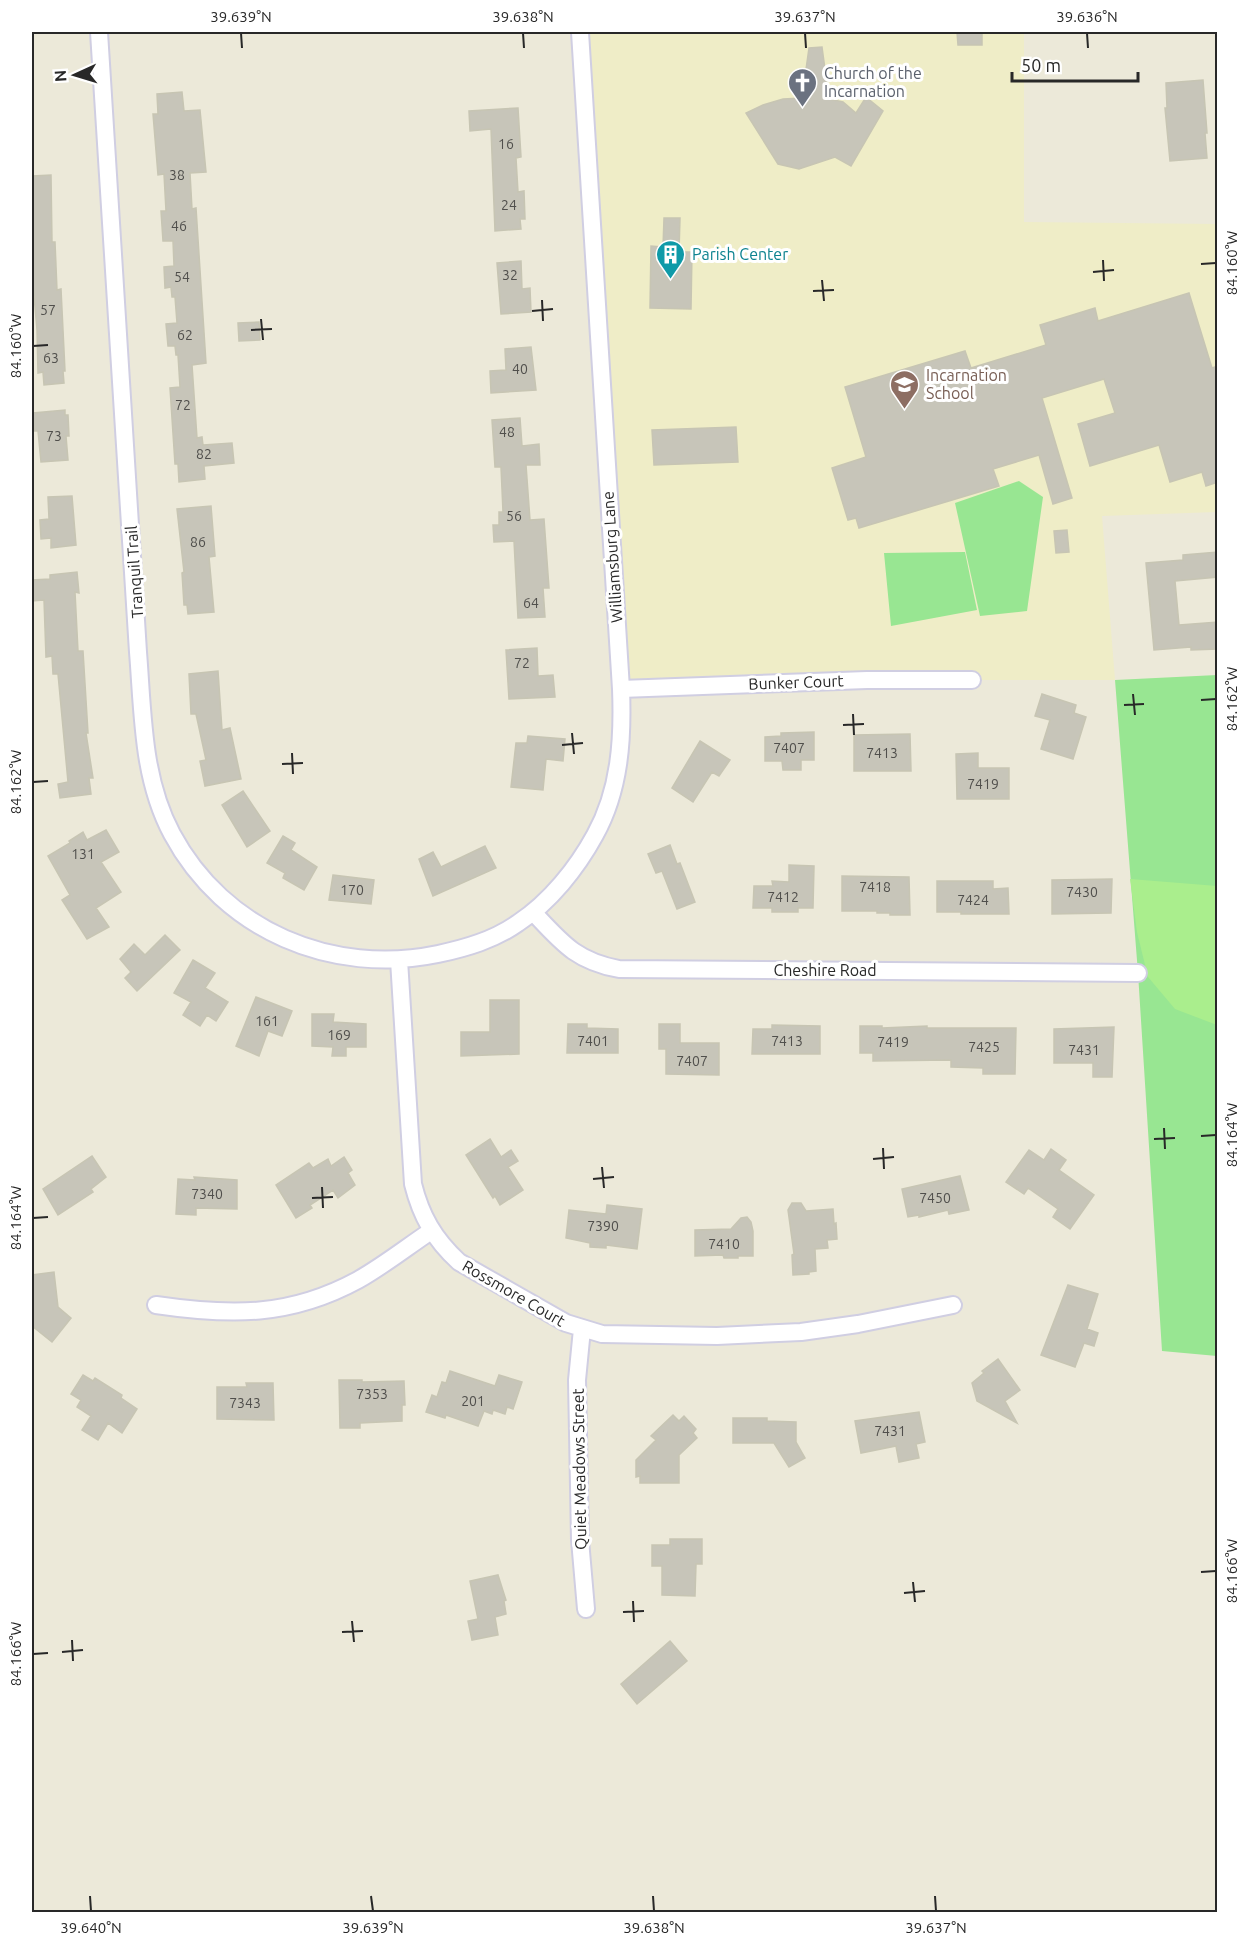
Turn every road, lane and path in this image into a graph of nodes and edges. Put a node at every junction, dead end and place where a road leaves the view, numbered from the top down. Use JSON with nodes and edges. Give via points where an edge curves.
{"nodes":[{"id":1,"x":99,"y":32,"type":"edge"},
{"id":2,"x":580,"y":32,"type":"edge"},
{"id":3,"x":972,"y":680,"type":"dead end"},
{"id":4,"x":621,"y":689,"type":"junction"},
{"id":5,"x":533,"y":912,"type":"junction"},
{"id":6,"x":399,"y":960,"type":"junction"},
{"id":7,"x":1138,"y":973,"type":"dead end"},
{"id":8,"x":431,"y":1231,"type":"junction"},
{"id":9,"x":156,"y":1305,"type":"dead end"},
{"id":10,"x":953,"y":1305,"type":"dead end"},
{"id":11,"x":582,"y":1329,"type":"junction"},
{"id":12,"x":586,"y":1609,"type":"dead end"}],
"edges":[{"from":1,"to":6,"type":"street","name":"Tranquil Trail","via":[[146,754],[160,808],[187,859],[223,899],[246,917],[311,950],[346,958]]},
{"from":2,"to":4,"type":"street","name":"Williamsburg Lane"},
{"from":3,"to":4,"type":"street","name":"Bunker Court"},
{"from":4,"to":5,"type":"street","name":"Williamsburg Lane","via":[[620,757],[606,812],[574,868]]},
{"from":5,"to":6,"type":"street","name":"Williamsburg Lane","via":[[517,924],[462,949]]},
{"from":5,"to":7,"type":"street","name":"Cheshire Road","via":[[565,946],[585,959],[619,969]]},
{"from":6,"to":8,"type":"street","name":"Rossmore Court","via":[[413,1184]]},
{"from":8,"to":9,"type":"street","via":[[358,1280],[304,1303],[245,1312]]},
{"from":8,"to":11,"type":"street","name":"Rossmore Court","via":[[459,1262]]},
{"from":10,"to":11,"type":"street","name":"Rossmore Court","via":[[801,1332],[624,1336]]},
{"from":11,"to":12,"type":"street","name":"Quiet Meadows Street","via":[[577,1392],[580,1540]]}]}
